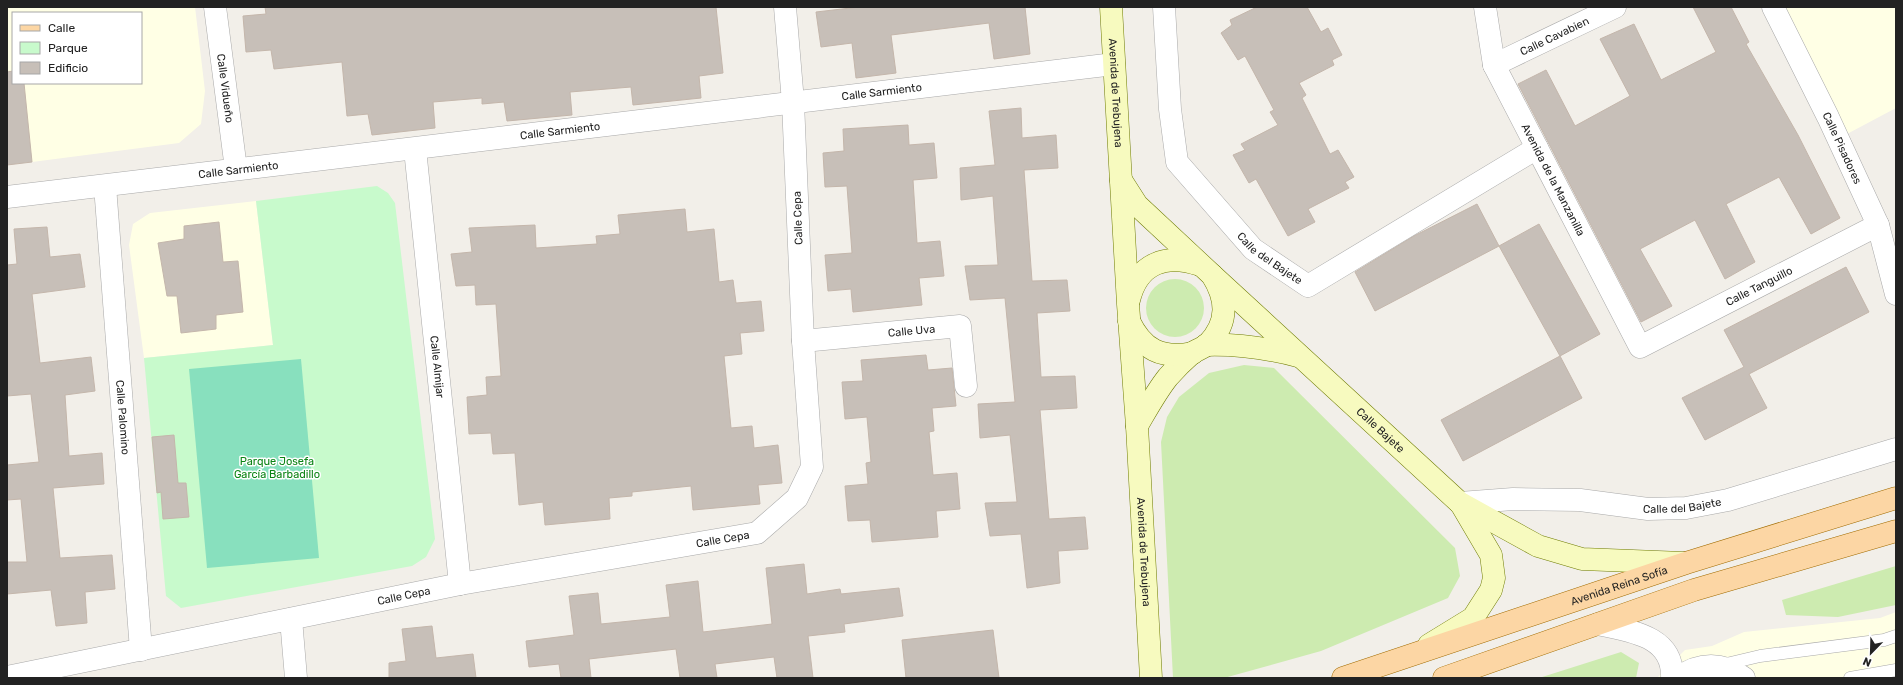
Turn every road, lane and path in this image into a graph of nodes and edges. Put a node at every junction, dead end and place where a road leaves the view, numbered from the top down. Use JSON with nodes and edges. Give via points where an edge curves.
{"nodes":[{"id":1,"x":216,"y":7,"type":"edge"},
{"id":2,"x":785,"y":7,"type":"edge"},
{"id":3,"x":1111,"y":7,"type":"edge"},
{"id":4,"x":1164,"y":7,"type":"edge"},
{"id":5,"x":1486,"y":7,"type":"edge"},
{"id":6,"x":1614,"y":7,"type":"edge"},
{"id":7,"x":1772,"y":7,"type":"edge"},
{"id":8,"x":1114,"y":64,"type":"junction"},
{"id":9,"x":1494,"y":65,"type":"junction"},
{"id":10,"x":793,"y":102,"type":"junction"},
{"id":11,"x":1537,"y":148,"type":"junction"},
{"id":12,"x":415,"y":150,"type":"junction"},
{"id":13,"x":236,"y":169,"type":"junction"},
{"id":14,"x":1120,"y":179,"type":"junction"},
{"id":15,"x":105,"y":186,"type":"junction"},
{"id":16,"x":7,"y":197,"type":"edge"},
{"id":17,"x":1878,"y":225,"type":"junction"},
{"id":18,"x":1206,"y":270,"type":"junction"},
{"id":19,"x":1896,"y":294,"type":"edge"},
{"id":20,"x":1128,"y":312,"type":"junction"},
{"id":21,"x":803,"y":341,"type":"junction"},
{"id":22,"x":1640,"y":347,"type":"joint"},
{"id":23,"x":1199,"y":349,"type":"junction"},
{"id":24,"x":1301,"y":356,"type":"junction"},
{"id":25,"x":966,"y":386,"type":"dead end"},
{"id":26,"x":1137,"y":426,"type":"junction"},
{"id":27,"x":1896,"y":449,"type":"edge"},
{"id":28,"x":1896,"y":498,"type":"edge"},
{"id":29,"x":1460,"y":503,"type":"junction"},
{"id":30,"x":1896,"y":531,"type":"edge"},
{"id":31,"x":1686,"y":564,"type":"junction"},
{"id":32,"x":460,"y":584,"type":"junction"},
{"id":33,"x":290,"y":619,"type":"junction"},
{"id":34,"x":1598,"y":624,"type":"junction"},
{"id":35,"x":1896,"y":636,"type":"edge"},
{"id":36,"x":141,"y":650,"type":"junction"},
{"id":37,"x":1416,"y":652,"type":"junction"},
{"id":38,"x":1719,"y":666,"type":"junction"},
{"id":39,"x":1896,"y":670,"type":"edge"},
{"id":40,"x":7,"y":677,"type":"edge"},
{"id":41,"x":296,"y":678,"type":"edge"},
{"id":42,"x":1150,"y":678,"type":"edge"},
{"id":43,"x":1343,"y":678,"type":"edge"},
{"id":44,"x":1444,"y":678,"type":"edge"},
{"id":45,"x":1672,"y":678,"type":"edge"},
{"id":46,"x":1678,"y":678,"type":"edge"},
{"id":47,"x":1744,"y":678,"type":"edge"},
{"id":48,"x":1850,"y":678,"type":"edge"}],
"edges":[{"from":1,"to":13,"type":"street","name":"Calle Vidueño"},
{"from":2,"to":10,"type":"street","name":"Calle Cepa"},
{"from":3,"to":8,"type":"main road","name":"Avenida de Trebujena"},
{"from":4,"to":11,"type":"street","name":"Calle del Bajete","via":[[1170,109],[1177,162],[1253,249],[1308,286]]},
{"from":5,"to":9,"type":"street","name":"Avenida de la Manzanilla"},
{"from":6,"to":9,"type":"street","name":"Calle Cavabien"},
{"from":7,"to":17,"type":"street","name":"Calle Pisadores","via":[[1828,117]]},
{"from":8,"to":10,"type":"street","name":"Calle Sarmiento"},
{"from":8,"to":14,"type":"main road","name":"Avenida de Trebujena"},
{"from":9,"to":11,"type":"street","name":"Avenida de la Manzanilla"},
{"from":10,"to":12,"type":"street","name":"Calle Sarmiento"},
{"from":10,"to":21,"type":"street","name":"Calle Cepa"},
{"from":11,"to":22,"type":"street","name":"Avenida de la Manzanilla"},
{"from":12,"to":13,"type":"street","name":"Calle Sarmiento"},
{"from":12,"to":32,"type":"street","name":"Calle Almijar"},
{"from":13,"to":15,"type":"street","name":"Calle Sarmiento"},
{"from":14,"to":18,"type":"main road","via":[[1137,205]]},
{"from":14,"to":20,"type":"main road","name":"Avenida de Trebujena"},
{"from":15,"to":16,"type":"street","name":"Calle Sarmiento"},
{"from":15,"to":36,"type":"street","name":"Calle Palomino"},
{"from":17,"to":19,"type":"street","name":"Calle Pisadores"},
{"from":17,"to":22,"type":"street","name":"Calle Tanguillo"},
{"from":18,"to":20,"type":"main road","name":"Avenida de Trebujena","via":[[1180,260],[1169,260],[1153,265],[1140,275],[1132,288]]},
{"from":18,"to":23,"type":"main road","via":[[1220,288],[1224,304],[1223,319],[1217,334]]},
{"from":18,"to":24,"type":"main road","name":"Calle Bajete"},
{"from":20,"to":23,"type":"main road","name":"Avenida de Trebujena","via":[[1136,335],[1147,346],[1162,354],[1178,356]]},
{"from":20,"to":26,"type":"main road","name":"Avenida de Trebujena"},
{"from":21,"to":25,"type":"street","name":"Calle Uva","via":[[960,326]]},
{"from":21,"to":32,"type":"street","name":"Calle Cepa","via":[[812,467],[797,498],[757,533]]},
{"from":23,"to":24,"type":"main road","name":"Calle Bajete","via":[[1234,344]]},
{"from":23,"to":26,"type":"main road","via":[[1168,377]]},
{"from":24,"to":29,"type":"main road","name":"Calle Bajete"},
{"from":26,"to":42,"type":"main road","name":"Avenida de Trebujena"},
{"from":27,"to":29,"type":"street","name":"Calle del Bajete","via":[[1728,500],[1686,508],[1648,509],[1580,500],[1513,499]]},
{"from":28,"to":31,"type":"main road","name":"Avenida Reina Sofía"},
{"from":29,"to":31,"type":"main road","via":[[1538,546],[1582,559]]},
{"from":29,"to":37,"type":"main road","via":[[1491,555],[1494,578],[1491,590],[1473,618]]},
{"from":30,"to":34,"type":"main road","via":[[1694,590]]},
{"from":31,"to":37,"type":"main road","name":"Avenida Reina Sofía"},
{"from":32,"to":33,"type":"street","name":"Calle Cepa"},
{"from":33,"to":36,"type":"street","name":"Calle Cepa"},
{"from":33,"to":41,"type":"street"},
{"from":34,"to":44,"type":"main road"},
{"from":34,"to":45,"type":"street","via":[[1642,634],[1663,648],[1670,661]]},
{"from":35,"to":38,"type":"lane","via":[[1884,640],[1760,656]]},
{"from":36,"to":40,"type":"street","name":"Calle Cepa"},
{"from":37,"to":43,"type":"main road","name":"Avenida Reina Sofía"},
{"from":38,"to":46,"type":"street","via":[[1703,665],[1687,671]]},
{"from":38,"to":47,"type":"street"},
{"from":39,"to":48,"type":"lane"}]}
